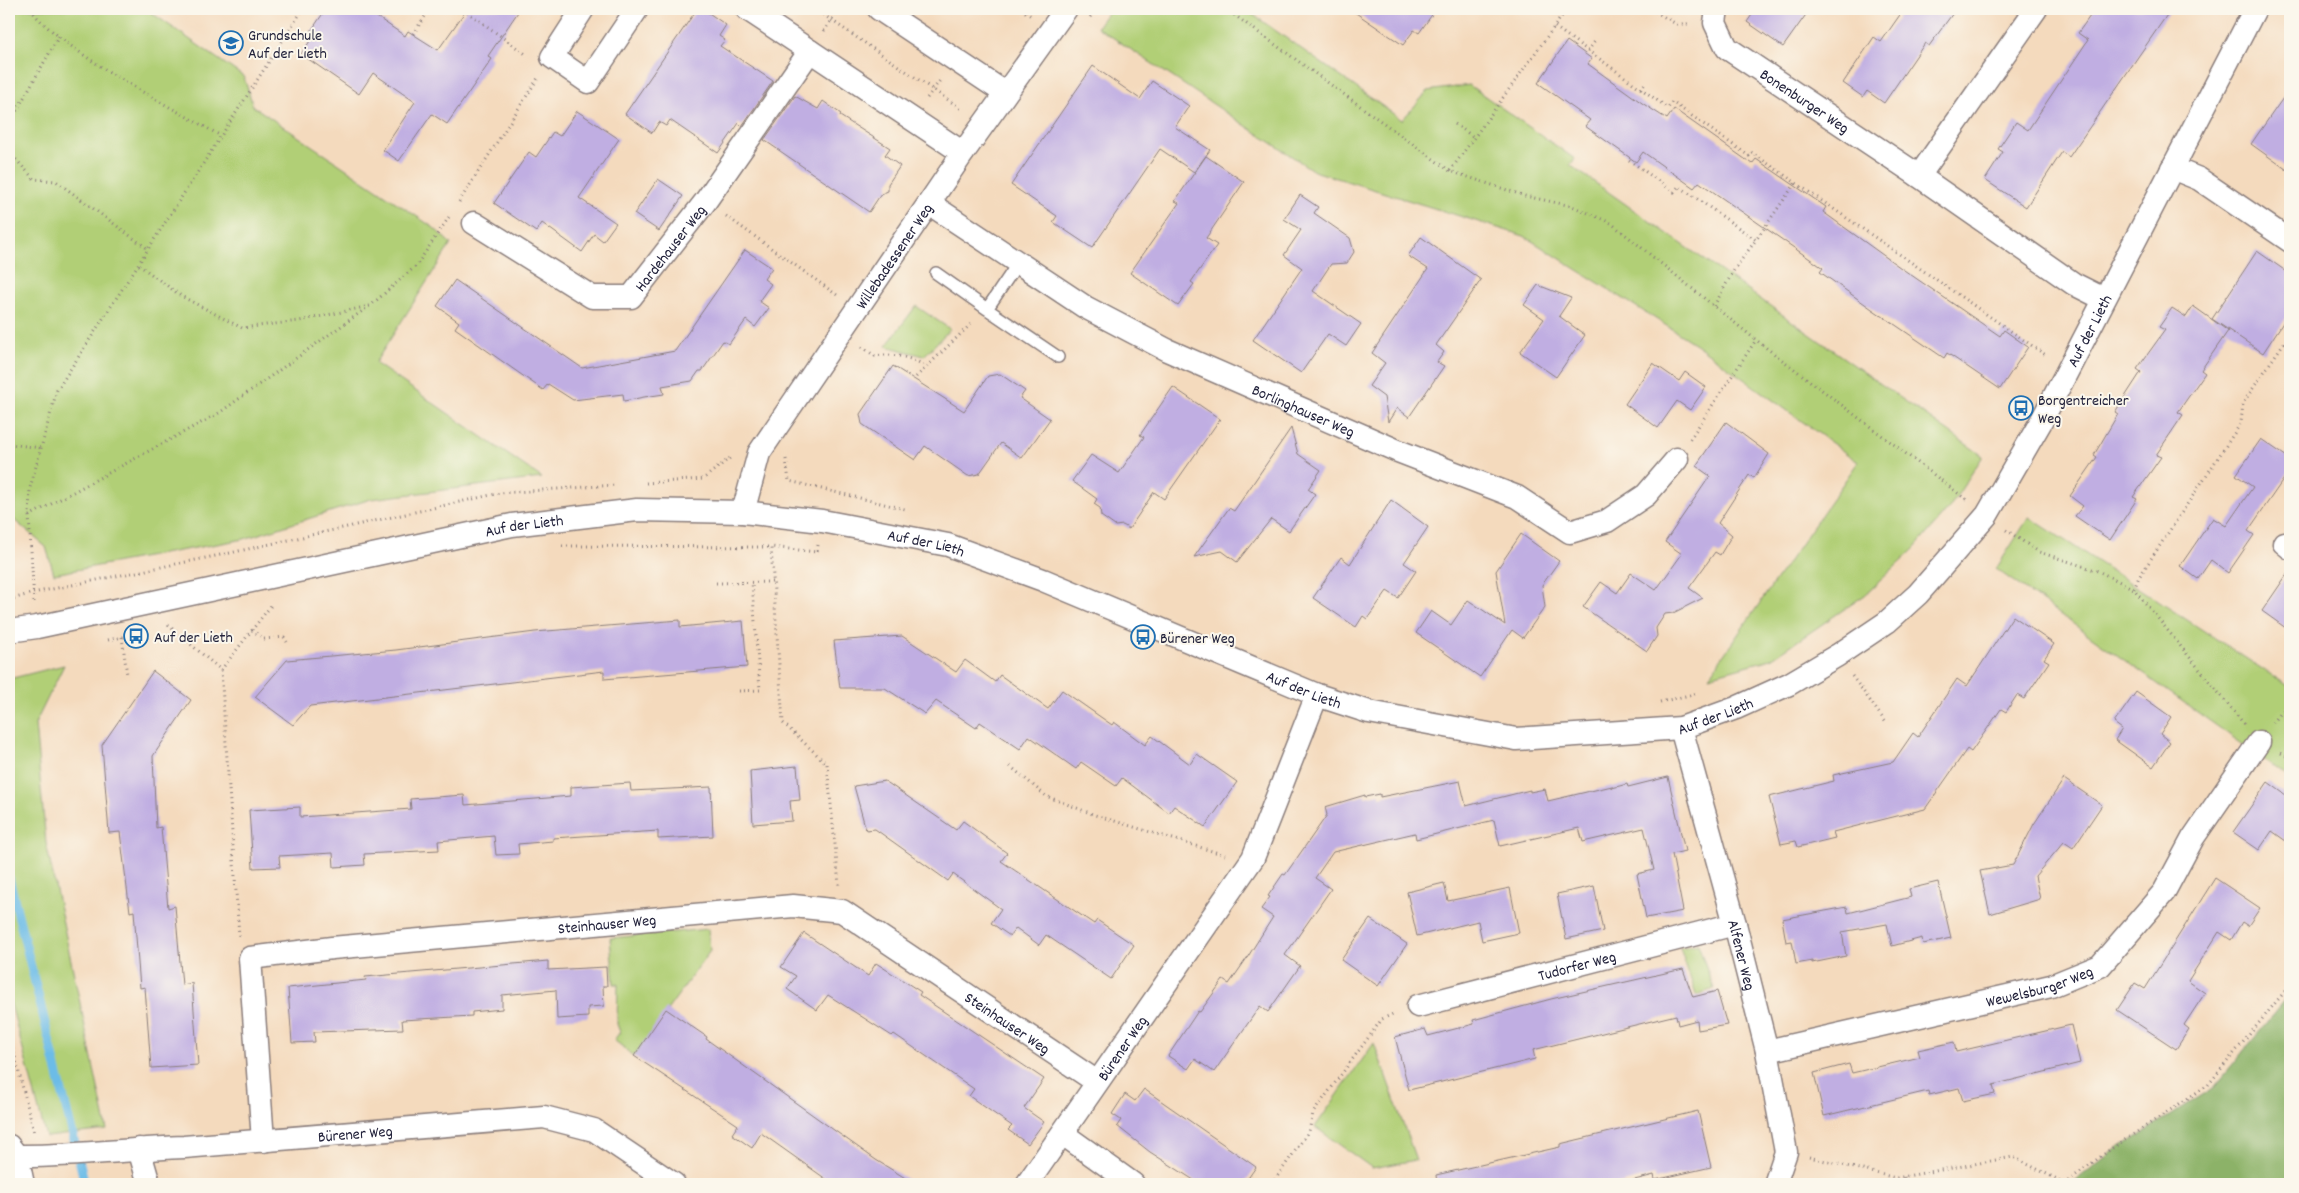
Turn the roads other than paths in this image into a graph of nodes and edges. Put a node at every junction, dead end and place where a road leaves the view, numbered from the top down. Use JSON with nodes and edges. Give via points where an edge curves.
{"nodes":[{"id":1,"x":583,"y":9,"type":"edge"},
{"id":2,"x":637,"y":9,"type":"edge"},
{"id":3,"x":747,"y":9,"type":"edge"},
{"id":4,"x":879,"y":9,"type":"edge"},
{"id":5,"x":1066,"y":9,"type":"edge"},
{"id":6,"x":2036,"y":9,"type":"edge"},
{"id":7,"x":2255,"y":9,"type":"edge"},
{"id":8,"x":1716,"y":16,"type":"edge"},
{"id":9,"x":810,"y":51,"type":"junction"},
{"id":10,"x":1005,"y":93,"type":"junction"},
{"id":11,"x":964,"y":154,"type":"junction"},
{"id":12,"x":2172,"y":168,"type":"junction"},
{"id":13,"x":1918,"y":176,"type":"junction"},
{"id":14,"x":930,"y":204,"type":"junction"},
{"id":15,"x":474,"y":223,"type":"dead end"},
{"id":16,"x":2290,"y":242,"type":"edge"},
{"id":17,"x":1018,"y":263,"type":"junction"},
{"id":18,"x":936,"y":273,"type":"dead end"},
{"id":19,"x":2104,"y":299,"type":"junction"},
{"id":20,"x":987,"y":309,"type":"junction"},
{"id":21,"x":1058,"y":356,"type":"dead end"},
{"id":22,"x":1677,"y":459,"type":"road end"},
{"id":23,"x":743,"y":512,"type":"junction"},
{"id":24,"x":9,"y":631,"type":"edge"},
{"id":25,"x":1318,"y":695,"type":"junction"},
{"id":26,"x":1681,"y":728,"type":"junction"},
{"id":27,"x":2259,"y":742,"type":"road end"},
{"id":28,"x":1735,"y":924,"type":"junction"},
{"id":29,"x":1418,"y":1006,"type":"road end"},
{"id":30,"x":1767,"y":1051,"type":"junction"},
{"id":31,"x":1097,"y":1082,"type":"junction"},
{"id":32,"x":1063,"y":1134,"type":"junction"},
{"id":33,"x":263,"y":1141,"type":"junction"},
{"id":34,"x":139,"y":1149,"type":"junction"},
{"id":35,"x":20,"y":1153,"type":"edge"},
{"id":36,"x":23,"y":1184,"type":"edge"},
{"id":37,"x":149,"y":1184,"type":"edge"},
{"id":38,"x":674,"y":1184,"type":"edge"},
{"id":39,"x":1027,"y":1184,"type":"edge"},
{"id":40,"x":1133,"y":1184,"type":"edge"},
{"id":41,"x":1777,"y":1184,"type":"edge"}],
"edges":[{"from":1,"to":2,"type":"street","via":[[548,62],[588,82]]},
{"from":3,"to":9,"type":"street"},
{"from":4,"to":10,"type":"street"},
{"from":5,"to":10,"type":"street","name":"Willebadessener Weg"},
{"from":6,"to":13,"type":"street"},
{"from":7,"to":12,"type":"street","name":"Auf der Lieth"},
{"from":8,"to":13,"type":"street","name":"Bonenburger Weg","via":[[1726,48]]},
{"from":9,"to":11,"type":"street"},
{"from":9,"to":15,"type":"street","name":"Hardehauser Weg","via":[[705,202],[631,297],[592,297]]},
{"from":10,"to":11,"type":"street","name":"Willebadessener Weg"},
{"from":11,"to":14,"type":"street","name":"Willebadessener Weg"},
{"from":12,"to":16,"type":"street","via":[[2200,179]]},
{"from":12,"to":19,"type":"street","name":"Auf der Lieth"},
{"from":13,"to":19,"type":"street","name":"Bonenburger Weg","via":[[2074,284]]},
{"from":14,"to":17,"type":"street","name":"Borlinghauser Weg"},
{"from":14,"to":23,"type":"street","name":"Willebadessener Weg","via":[[759,453]]},
{"from":17,"to":20,"type":"lane"},
{"from":17,"to":22,"type":"street","name":"Borlinghauser Weg","via":[[1085,307],[1167,350],[1398,451],[1517,497],[1570,532],[1607,521],[1646,495]]},
{"from":18,"to":20,"type":"lane"},
{"from":19,"to":26,"type":"street","name":"Auf der Lieth","via":[[2042,420],[1987,515],[1918,594],[1887,622],[1788,684]]},
{"from":20,"to":21,"type":"lane"},
{"from":23,"to":24,"type":"street","name":"Auf der Lieth","via":[[637,510],[512,525]]},
{"from":23,"to":25,"type":"street","name":"Auf der Lieth","via":[[822,521],[948,545],[1043,580]]},
{"from":25,"to":26,"type":"street","name":"Auf der Lieth","via":[[1369,712],[1516,739]]},
{"from":25,"to":31,"type":"street","name":"Bürener Weg","via":[[1250,863]]},
{"from":26,"to":28,"type":"street","name":"Alfener Weg"},
{"from":27,"to":30,"type":"street","name":"Wewelsburger Weg","via":[[2193,838],[2164,892],[2100,966],[2051,986]]},
{"from":28,"to":29,"type":"street","name":"Tudorfer Weg"},
{"from":28,"to":30,"type":"street","name":"Alfener Weg"},
{"from":30,"to":41,"type":"street","name":"Alfener Weg","via":[[1786,1152]]},
{"from":31,"to":32,"type":"street","name":"Bürener Weg"},
{"from":31,"to":33,"type":"street","name":"Steinhauser Weg","via":[[842,911],[793,906],[250,958]]},
{"from":32,"to":39,"type":"street","name":"Bürener Weg"},
{"from":32,"to":40,"type":"street"},
{"from":33,"to":34,"type":"street","name":"Bürener Weg"},
{"from":33,"to":38,"type":"street","name":"Bürener Weg","via":[[544,1117],[594,1130]]},
{"from":34,"to":35,"type":"street","name":"Bürener Weg","via":[[63,1157]]},
{"from":34,"to":37,"type":"street"},
{"from":35,"to":36,"type":"street"}]}
